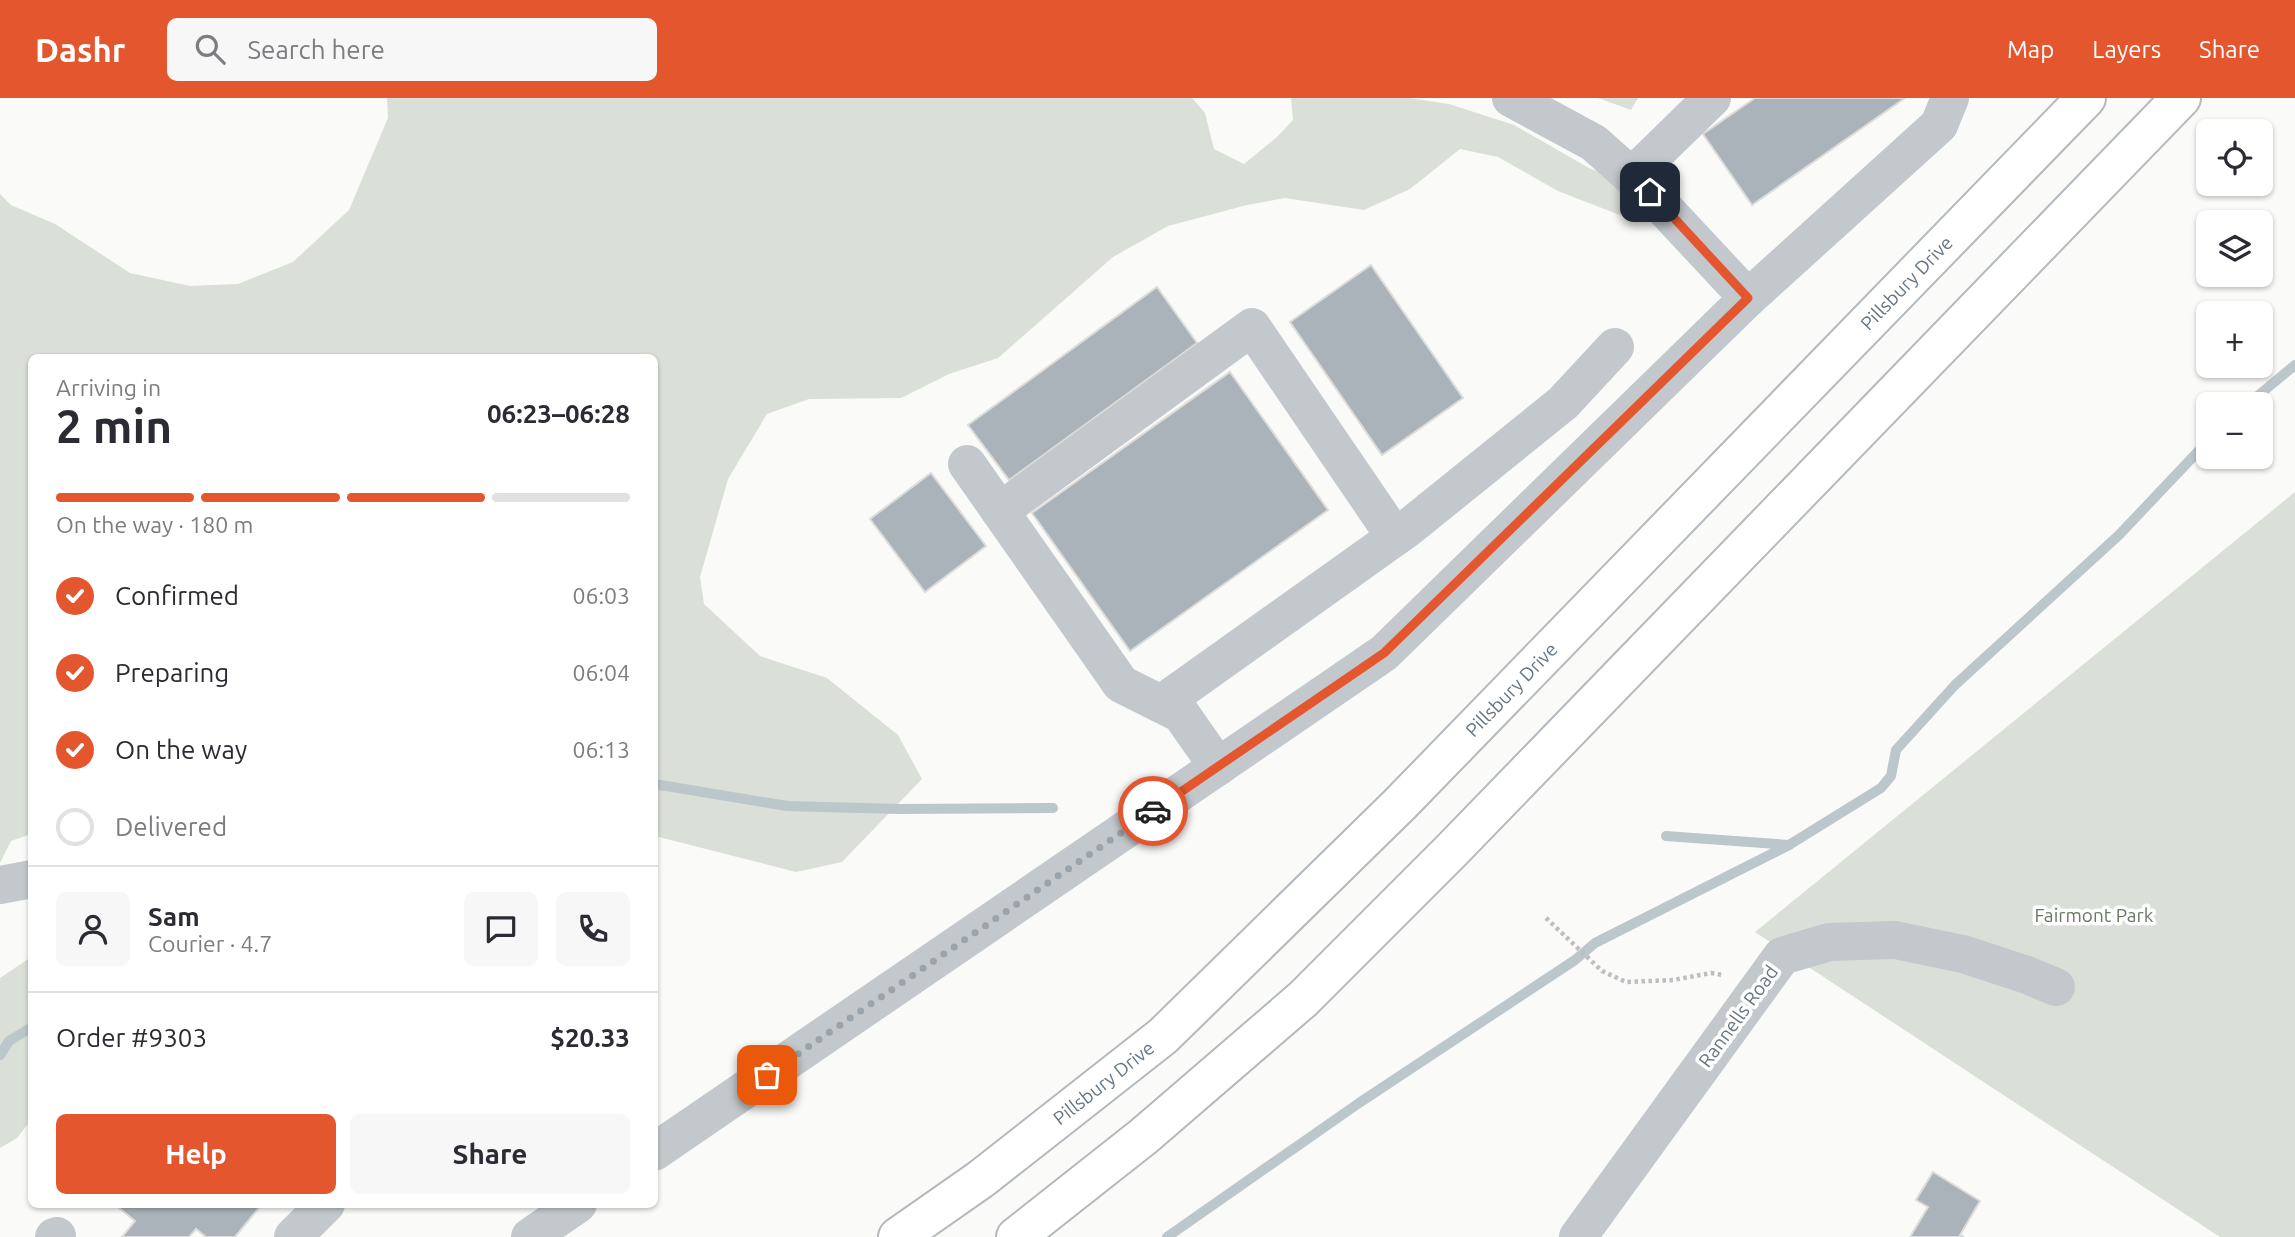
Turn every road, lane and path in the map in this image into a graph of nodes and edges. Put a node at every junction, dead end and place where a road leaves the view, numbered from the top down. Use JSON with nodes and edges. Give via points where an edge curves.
{"nodes":[{"id":1,"x":1511,"y":98,"type":"edge"},
{"id":2,"x":1712,"y":98,"type":"edge"},
{"id":3,"x":1950,"y":98,"type":"edge"},
{"id":4,"x":2086,"y":98,"type":"edge"},
{"id":5,"x":2181,"y":98,"type":"edge"},
{"id":6,"x":1632,"y":176,"type":"junction"},
{"id":7,"x":1748,"y":298,"type":"junction"},
{"id":8,"x":1615,"y":347,"type":"dead end"},
{"id":9,"x":967,"y":464,"type":"dead end"},
{"id":10,"x":1000,"y":510,"type":"junction"},
{"id":11,"x":1395,"y":537,"type":"junction"},
{"id":12,"x":1161,"y":704,"type":"junction"},
{"id":13,"x":1218,"y":766,"type":"junction"},
{"id":14,"x":28,"y":880,"type":"edge"},
{"id":15,"x":0,"y":885,"type":"edge"},
{"id":16,"x":1546,"y":918,"type":"dead end"},
{"id":17,"x":1761,"y":985,"type":"junction"},
{"id":18,"x":2056,"y":987,"type":"dead end"},
{"id":19,"x":658,"y":1149,"type":"edge"},
{"id":20,"x":322,"y":1208,"type":"edge"},
{"id":21,"x":568,"y":1208,"type":"edge"},
{"id":22,"x":532,"y":1223,"type":"edge"},
{"id":23,"x":293,"y":1237,"type":"edge"},
{"id":24,"x":898,"y":1237,"type":"edge"},
{"id":25,"x":1016,"y":1237,"type":"edge"},
{"id":26,"x":1578,"y":1237,"type":"edge"}],
"edges":[{"from":1,"to":6,"type":"street","via":[[1594,143]]},
{"from":2,"to":6,"type":"street"},
{"from":3,"to":7,"type":"street","via":[[1939,125]]},
{"from":4,"to":24,"type":"highway","name":"Pillsbury Drive","via":[[1400,804],[1163,1036],[981,1179]]},
{"from":5,"to":25,"type":"highway","via":[[1303,999],[1144,1136]]},
{"from":6,"to":7,"type":"street"},
{"from":7,"to":13,"type":"street","via":[[1384,653]]},
{"from":8,"to":11,"type":"street","via":[[1563,403]]},
{"from":9,"to":10,"type":"street"},
{"from":10,"to":11,"type":"street","via":[[1252,327]]},
{"from":10,"to":12,"type":"street","via":[[1121,684]]},
{"from":11,"to":12,"type":"street"},
{"from":12,"to":13,"type":"street","via":[[1181,713]]},
{"from":13,"to":19,"type":"street"},
{"from":14,"to":15,"type":"street"},
{"from":16,"to":17,"type":"path","via":[[1602,971],[1626,982],[1711,973]]},
{"from":17,"to":18,"type":"street","name":"Rannells Road","via":[[1782,956],[1829,942],[1895,940],[1963,954]]},
{"from":17,"to":26,"type":"street","name":"Rannells Road"},
{"from":20,"to":23,"type":"street"},
{"from":21,"to":22,"type":"street"}]}
